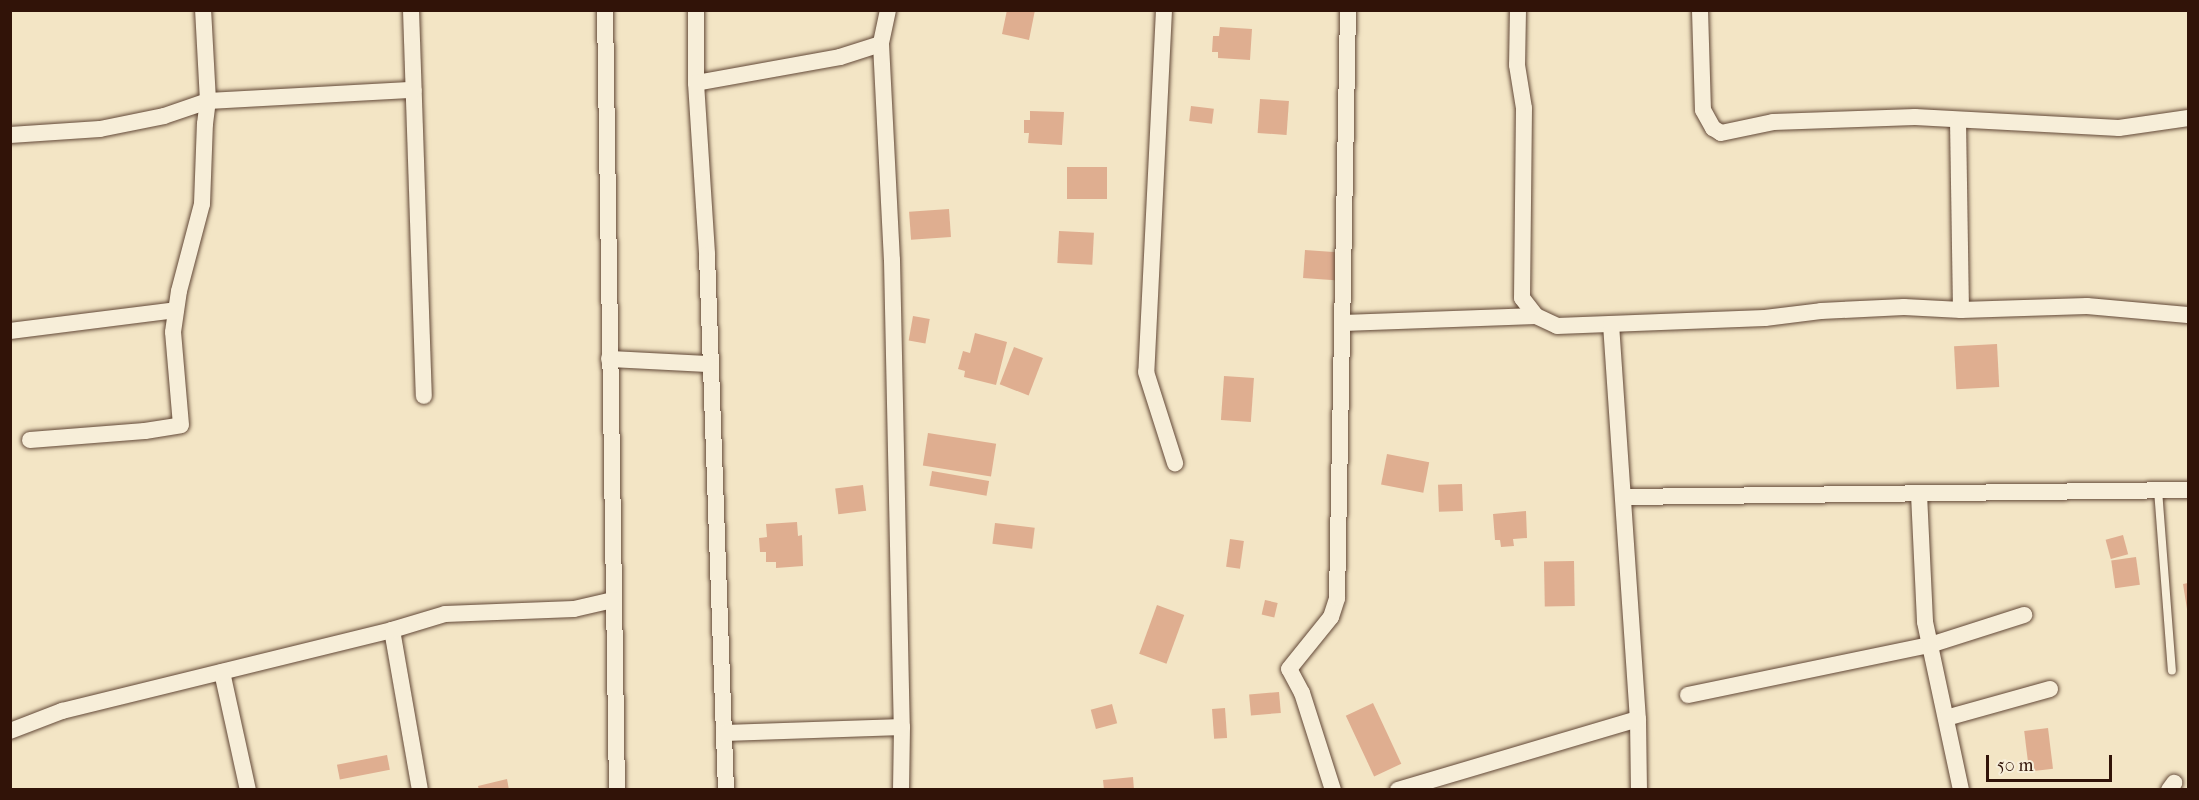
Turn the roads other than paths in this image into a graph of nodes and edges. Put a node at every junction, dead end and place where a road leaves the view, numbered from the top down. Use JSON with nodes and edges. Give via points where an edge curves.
{"nodes":[{"id":1,"x":203,"y":10,"type":"edge"},
{"id":2,"x":411,"y":10,"type":"edge"},
{"id":3,"x":605,"y":10,"type":"edge"},
{"id":4,"x":696,"y":10,"type":"edge"},
{"id":5,"x":888,"y":10,"type":"edge"},
{"id":6,"x":1164,"y":10,"type":"edge"},
{"id":7,"x":1348,"y":10,"type":"edge"},
{"id":8,"x":1518,"y":10,"type":"edge"},
{"id":9,"x":1700,"y":10,"type":"edge"},
{"id":10,"x":881,"y":44,"type":"junction"},
{"id":11,"x":696,"y":83,"type":"junction"},
{"id":12,"x":414,"y":90,"type":"junction"},
{"id":13,"x":208,"y":101,"type":"junction"},
{"id":14,"x":2188,"y":118,"type":"edge"},
{"id":15,"x":1958,"y":120,"type":"junction"},
{"id":16,"x":10,"y":135,"type":"edge"},
{"id":17,"x":177,"y":310,"type":"junction"},
{"id":18,"x":1961,"y":310,"type":"junction"},
{"id":19,"x":2188,"y":315,"type":"edge"},
{"id":20,"x":1536,"y":316,"type":"junction"},
{"id":21,"x":1343,"y":323,"type":"junction"},
{"id":22,"x":1611,"y":324,"type":"junction"},
{"id":23,"x":10,"y":332,"type":"edge"},
{"id":24,"x":609,"y":358,"type":"junction"},
{"id":25,"x":709,"y":364,"type":"junction"},
{"id":26,"x":424,"y":396,"type":"dead end"},
{"id":27,"x":30,"y":441,"type":"dead end"},
{"id":28,"x":1175,"y":463,"type":"dead end"},
{"id":29,"x":2158,"y":490,"type":"junction"},
{"id":30,"x":2188,"y":490,"type":"edge"},
{"id":31,"x":1919,"y":494,"type":"junction"},
{"id":32,"x":1623,"y":497,"type":"junction"},
{"id":33,"x":613,"y":600,"type":"junction"},
{"id":34,"x":2024,"y":615,"type":"dead end"},
{"id":35,"x":392,"y":630,"type":"junction"},
{"id":36,"x":1930,"y":645,"type":"junction"},
{"id":37,"x":2172,"y":670,"type":"dead end"},
{"id":38,"x":222,"y":672,"type":"junction"},
{"id":39,"x":2050,"y":689,"type":"dead end"},
{"id":40,"x":1688,"y":695,"type":"dead end"},
{"id":41,"x":1946,"y":718,"type":"junction"},
{"id":42,"x":1638,"y":720,"type":"junction"},
{"id":43,"x":902,"y":727,"type":"junction"},
{"id":44,"x":10,"y":731,"type":"edge"},
{"id":45,"x":725,"y":733,"type":"junction"},
{"id":46,"x":248,"y":789,"type":"edge"},
{"id":47,"x":420,"y":789,"type":"edge"},
{"id":48,"x":617,"y":789,"type":"edge"},
{"id":49,"x":726,"y":789,"type":"edge"},
{"id":50,"x":901,"y":789,"type":"edge"},
{"id":51,"x":1333,"y":789,"type":"edge"},
{"id":52,"x":1398,"y":789,"type":"edge"},
{"id":53,"x":1640,"y":789,"type":"edge"},
{"id":54,"x":1961,"y":789,"type":"edge"}],
"edges":[{"from":1,"to":13,"type":"street"},
{"from":2,"to":12,"type":"street"},
{"from":3,"to":24,"type":"street"},
{"from":4,"to":11,"type":"street"},
{"from":5,"to":10,"type":"street"},
{"from":6,"to":28,"type":"street","via":[[1146,372]]},
{"from":7,"to":21,"type":"street"},
{"from":8,"to":20,"type":"street","via":[[1516,65],[1524,108],[1522,298]]},
{"from":9,"to":15,"type":"street","via":[[1703,111],[1713,128],[1721,133],[1773,122],[1915,117]]},
{"from":10,"to":11,"type":"street","via":[[840,57]]},
{"from":10,"to":43,"type":"street","via":[[892,260]]},
{"from":11,"to":25,"type":"street","via":[[707,255]]},
{"from":12,"to":13,"type":"street"},
{"from":12,"to":26,"type":"street"},
{"from":13,"to":16,"type":"street","via":[[164,117],[100,129]]},
{"from":13,"to":17,"type":"street","via":[[202,204]]},
{"from":14,"to":15,"type":"street","via":[[2119,128]]},
{"from":15,"to":18,"type":"street"},
{"from":17,"to":23,"type":"street"},
{"from":17,"to":27,"type":"street","via":[[173,332],[181,425]]},
{"from":18,"to":19,"type":"street","via":[[2087,306]]},
{"from":18,"to":22,"type":"street","via":[[1869,309]]},
{"from":20,"to":21,"type":"street"},
{"from":20,"to":22,"type":"street","via":[[1557,326]]},
{"from":21,"to":51,"type":"street","via":[[1337,598],[1331,617],[1289,669],[1302,693]]},
{"from":22,"to":32,"type":"street"},
{"from":24,"to":25,"type":"street"},
{"from":24,"to":33,"type":"street"},
{"from":25,"to":45,"type":"street"},
{"from":29,"to":30,"type":"street"},
{"from":29,"to":31,"type":"street"},
{"from":29,"to":37,"type":"lane"},
{"from":31,"to":32,"type":"street"},
{"from":31,"to":36,"type":"street","via":[[1925,622]]},
{"from":32,"to":42,"type":"street"},
{"from":33,"to":35,"type":"street","via":[[574,609],[445,614]]},
{"from":33,"to":48,"type":"street"},
{"from":34,"to":36,"type":"street"},
{"from":35,"to":38,"type":"street"},
{"from":35,"to":47,"type":"street"},
{"from":36,"to":40,"type":"street"},
{"from":36,"to":41,"type":"street"},
{"from":38,"to":44,"type":"street","via":[[62,711]]},
{"from":38,"to":46,"type":"street"},
{"from":39,"to":41,"type":"street"},
{"from":41,"to":54,"type":"street"},
{"from":42,"to":52,"type":"street"},
{"from":42,"to":53,"type":"street"},
{"from":43,"to":45,"type":"street"},
{"from":43,"to":50,"type":"street"},
{"from":45,"to":49,"type":"street"}]}
